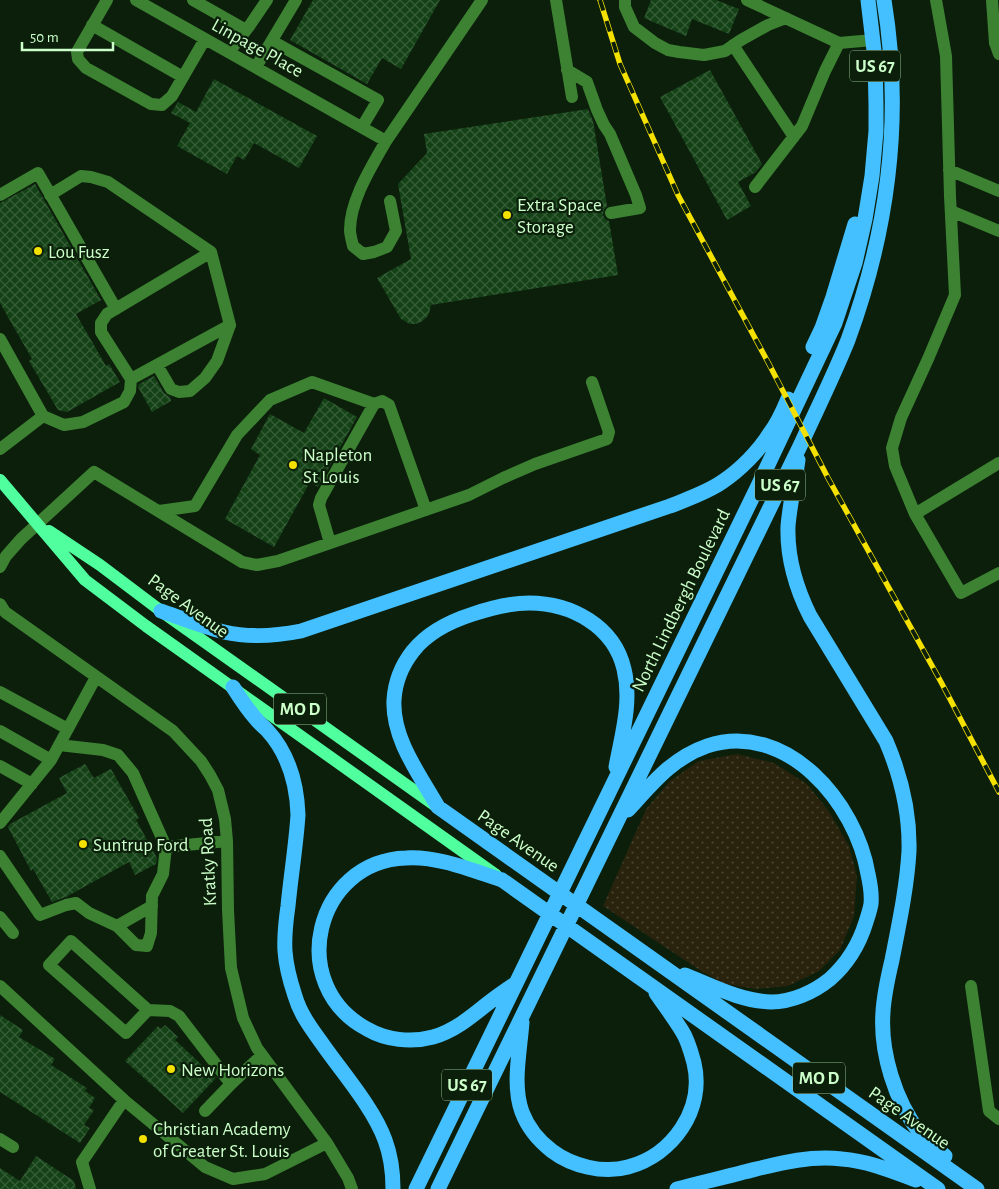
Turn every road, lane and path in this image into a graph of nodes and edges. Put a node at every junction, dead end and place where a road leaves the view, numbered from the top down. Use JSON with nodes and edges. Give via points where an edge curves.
{"nodes":[{"id":1,"x":106,"y":0,"type":"edge"},
{"id":2,"x":193,"y":0,"type":"edge"},
{"id":3,"x":267,"y":0,"type":"edge"},
{"id":4,"x":296,"y":0,"type":"edge"},
{"id":5,"x":482,"y":0,"type":"edge"},
{"id":6,"x":556,"y":0,"type":"edge"},
{"id":7,"x":625,"y":0,"type":"edge"},
{"id":8,"x":747,"y":0,"type":"edge"},
{"id":9,"x":868,"y":0,"type":"edge"},
{"id":10,"x":884,"y":0,"type":"edge"},
{"id":11,"x":936,"y":0,"type":"edge"},
{"id":12,"x":992,"y":0,"type":"edge"},
{"id":13,"x":143,"y":2,"type":"edge"},
{"id":14,"x":786,"y":18,"type":"junction"},
{"id":15,"x":996,"y":23,"type":"edge"},
{"id":16,"x":92,"y":25,"type":"junction"},
{"id":17,"x":246,"y":30,"type":"junction"},
{"id":18,"x":205,"y":39,"type":"junction"},
{"id":19,"x":873,"y":40,"type":"junction"},
{"id":20,"x":272,"y":41,"type":"junction"},
{"id":21,"x":839,"y":43,"type":"junction"},
{"id":22,"x":733,"y":45,"type":"junction"},
{"id":23,"x":228,"y":52,"type":"junction"},
{"id":24,"x":999,"y":54,"type":"edge"},
{"id":25,"x":256,"y":67,"type":"junction"},
{"id":26,"x":567,"y":70,"type":"junction"},
{"id":27,"x":183,"y":78,"type":"junction"},
{"id":28,"x":572,"y":98,"type":"dead end"},
{"id":29,"x":362,"y":127,"type":"junction"},
{"id":30,"x":794,"y":137,"type":"junction"},
{"id":31,"x":386,"y":141,"type":"junction"},
{"id":32,"x":949,"y":170,"type":"junction"},
{"id":33,"x":872,"y":176,"type":"junction"},
{"id":34,"x":755,"y":187,"type":"dead end"},
{"id":35,"x":999,"y":190,"type":"edge"},
{"id":36,"x":0,"y":195,"type":"edge"},
{"id":37,"x":50,"y":195,"type":"junction"},
{"id":38,"x":390,"y":201,"type":"dead end"},
{"id":39,"x":951,"y":211,"type":"junction"},
{"id":40,"x":611,"y":213,"type":"dead end"},
{"id":41,"x":999,"y":231,"type":"edge"},
{"id":42,"x":211,"y":252,"type":"junction"},
{"id":43,"x":116,"y":309,"type":"junction"},
{"id":44,"x":230,"y":325,"type":"junction"},
{"id":45,"x":0,"y":338,"type":"edge"},
{"id":46,"x":157,"y":365,"type":"junction"},
{"id":47,"x":131,"y":379,"type":"junction"},
{"id":48,"x":592,"y":382,"type":"dead end"},
{"id":49,"x":374,"y":404,"type":"junction"},
{"id":50,"x":43,"y":416,"type":"junction"},
{"id":51,"x":801,"y":444,"type":"junction"},
{"id":52,"x":0,"y":448,"type":"edge"},
{"id":53,"x":999,"y":463,"type":"edge"},
{"id":54,"x":0,"y":480,"type":"edge"},
{"id":55,"x":426,"y":510,"type":"junction"},
{"id":56,"x":159,"y":511,"type":"junction"},
{"id":57,"x":915,"y":514,"type":"junction"},
{"id":58,"x":38,"y":524,"type":"junction"},
{"id":59,"x":330,"y":543,"type":"junction"},
{"id":60,"x":0,"y":567,"type":"edge"},
{"id":61,"x":999,"y":573,"type":"edge"},
{"id":62,"x":0,"y":604,"type":"edge"},
{"id":63,"x":161,"y":611,"type":"junction"},
{"id":64,"x":96,"y":677,"type":"junction"},
{"id":65,"x":233,"y":687,"type":"junction"},
{"id":66,"x":0,"y":692,"type":"edge"},
{"id":67,"x":68,"y":729,"type":"junction"},
{"id":68,"x":0,"y":732,"type":"edge"},
{"id":69,"x":59,"y":745,"type":"junction"},
{"id":70,"x":51,"y":760,"type":"junction"},
{"id":71,"x":0,"y":766,"type":"edge"},
{"id":72,"x":32,"y":784,"type":"junction"},
{"id":73,"x":611,"y":788,"type":"junction"},
{"id":74,"x":438,"y":807,"type":"junction"},
{"id":75,"x":3,"y":815,"type":"edge"},
{"id":76,"x":616,"y":824,"type":"junction"},
{"id":77,"x":227,"y":841,"type":"junction"},
{"id":78,"x":166,"y":847,"type":"junction"},
{"id":79,"x":0,"y":856,"type":"edge"},
{"id":80,"x":507,"y":883,"type":"junction"},
{"id":81,"x":152,"y":906,"type":"junction"},
{"id":82,"x":0,"y":917,"type":"edge"},
{"id":83,"x":117,"y":926,"type":"junction"},
{"id":84,"x":12,"y":933,"type":"dead end"},
{"id":85,"x":662,"y":966,"type":"junction"},
{"id":86,"x":518,"y":981,"type":"junction"},
{"id":87,"x":650,"y":984,"type":"junction"},
{"id":88,"x":0,"y":986,"type":"edge"},
{"id":89,"x":971,"y":986,"type":"dead end"},
{"id":90,"x":148,"y":1010,"type":"junction"},
{"id":91,"x":523,"y":1014,"type":"junction"},
{"id":92,"x":262,"y":1055,"type":"junction"},
{"id":93,"x":231,"y":1084,"type":"junction"},
{"id":94,"x":124,"y":1100,"type":"junction"},
{"id":95,"x":205,"y":1111,"type":"dead end"},
{"id":96,"x":999,"y":1119,"type":"edge"},
{"id":97,"x":0,"y":1140,"type":"edge"},
{"id":98,"x":327,"y":1143,"type":"junction"},
{"id":99,"x":13,"y":1147,"type":"dead end"},
{"id":100,"x":937,"y":1188,"type":"edge"},
{"id":101,"x":90,"y":1189,"type":"edge"},
{"id":102,"x":352,"y":1189,"type":"edge"},
{"id":103,"x":393,"y":1189,"type":"edge"},
{"id":104,"x":416,"y":1189,"type":"edge"},
{"id":105,"x":438,"y":1189,"type":"edge"},
{"id":106,"x":677,"y":1189,"type":"edge"},
{"id":107,"x":977,"y":1189,"type":"edge"},
{"id":108,"x":982,"y":1189,"type":"edge"}],
"edges":[{"from":1,"to":16,"type":"street"},
{"from":2,"to":17,"type":"street"},
{"from":3,"to":17,"type":"street"},
{"from":4,"to":20,"type":"street"},
{"from":5,"to":31,"type":"street"},
{"from":6,"to":26,"type":"street"},
{"from":7,"to":22,"type":"street","via":[[634,27],[668,50],[704,55],[725,51]]},
{"from":8,"to":14,"type":"street"},
{"from":9,"to":19,"type":"highway","name":"North Lindbergh Boulevard","number":"US 67"},
{"from":10,"to":51,"type":"highway","number":"US 67","via":[[893,101],[883,213],[874,257],[847,340]]},
{"from":11,"to":32,"type":"street","via":[[946,56]]},
{"from":12,"to":15,"type":"street"},
{"from":13,"to":18,"type":"street","name":"Linpage Place"},
{"from":14,"to":21,"type":"street"},
{"from":14,"to":22,"type":"street"},
{"from":15,"to":24,"type":"street","via":[[995,43]]},
{"from":16,"to":27,"type":"street"},
{"from":16,"to":27,"type":"street","via":[[77,52],[78,59],[86,68],[151,104],[162,106]]},
{"from":17,"to":23,"type":"street"},
{"from":18,"to":23,"type":"street","name":"Linpage Place"},
{"from":18,"to":27,"type":"street"},
{"from":19,"to":21,"type":"street"},
{"from":19,"to":33,"type":"highway","name":"North Lindbergh Boulevard","number":"US 67","via":[[876,132]]},
{"from":20,"to":25,"type":"street"},
{"from":20,"to":29,"type":"street","via":[[378,100]]},
{"from":21,"to":30,"type":"street"},
{"from":22,"to":30,"type":"street"},
{"from":23,"to":25,"type":"street","name":"Linpage Place"},
{"from":25,"to":29,"type":"street","name":"Linpage Place"},
{"from":26,"to":28,"type":"street"},
{"from":26,"to":40,"type":"street","via":[[587,82],[640,208]]},
{"from":29,"to":31,"type":"street","name":"Linpage Place"},
{"from":30,"to":34,"type":"street"},
{"from":31,"to":38,"type":"street","via":[[354,208],[350,230],[352,246],[362,254],[387,248],[396,231]]},
{"from":32,"to":35,"type":"street"},
{"from":32,"to":39,"type":"street"},
{"from":33,"to":63,"type":"highway","via":[[822,328],[794,388],[762,445],[722,482],[670,506],[301,631],[268,636],[239,635]]},
{"from":33,"to":73,"type":"highway","name":"North Lindbergh Boulevard","number":"US 67","via":[[855,263],[835,323]]},
{"from":36,"to":37,"type":"street","via":[[38,173]]},
{"from":37,"to":42,"type":"street","via":[[81,176],[108,182]]},
{"from":37,"to":43,"type":"street"},
{"from":39,"to":41,"type":"street"},
{"from":39,"to":57,"type":"street","via":[[955,295],[901,418],[892,448],[895,466]]},
{"from":42,"to":43,"type":"street"},
{"from":42,"to":44,"type":"street"},
{"from":43,"to":47,"type":"street","via":[[101,323],[101,332]]},
{"from":44,"to":46,"type":"street"},
{"from":44,"to":46,"type":"street","via":[[217,361],[206,378],[190,391],[171,389]]},
{"from":45,"to":50,"type":"street"},
{"from":46,"to":47,"type":"street"},
{"from":47,"to":50,"type":"street","via":[[130,391],[124,402],[84,422],[64,425]]},
{"from":48,"to":55,"type":"street","via":[[609,432],[607,439],[536,464],[469,495]]},
{"from":49,"to":55,"type":"street","via":[[382,401],[389,405]]},
{"from":49,"to":56,"type":"street","via":[[312,382],[270,400],[236,434],[195,506]]},
{"from":49,"to":59,"type":"street","via":[[321,498],[319,505]]},
{"from":50,"to":52,"type":"street"},
{"from":51,"to":76,"type":"highway","number":"US 67"},
{"from":51,"to":108,"type":"highway","via":[[788,527],[793,573],[810,616],[886,740],[905,798],[908,867],[883,1012],[886,1057],[896,1090],[920,1133]]},
{"from":53,"to":57,"type":"street"},
{"from":54,"to":58,"type":"main road","name":"Page Avenue","number":"MO D"},
{"from":55,"to":59,"type":"street"},
{"from":56,"to":58,"type":"street","via":[[94,472]]},
{"from":56,"to":59,"type":"street","via":[[242,562],[257,565],[278,562]]},
{"from":57,"to":61,"type":"street","via":[[961,594]]},
{"from":58,"to":60,"type":"street","via":[[20,539]]},
{"from":58,"to":63,"type":"main road","name":"Page Avenue","number":"MO D"},
{"from":58,"to":65,"type":"main road","name":"Page Avenue","number":"MO D","via":[[85,580]]},
{"from":62,"to":64,"type":"street","name":"Kratky Road","via":[[5,612]]},
{"from":63,"to":74,"type":"main road","name":"Page Avenue","number":"MO D"},
{"from":64,"to":67,"type":"street"},
{"from":64,"to":77,"type":"street","name":"Kratky Road","via":[[173,730],[201,761],[218,790]]},
{"from":65,"to":80,"type":"main road","name":"Page Avenue","number":"MO D"},
{"from":65,"to":103,"type":"highway","via":[[276,742],[296,786],[297,832],[285,950],[295,998],[302,1014],[359,1094],[385,1138]]},
{"from":66,"to":67,"type":"street"},
{"from":67,"to":69,"type":"street"},
{"from":68,"to":70,"type":"street"},
{"from":69,"to":70,"type":"street"},
{"from":69,"to":78,"type":"street","via":[[118,755],[133,772]]},
{"from":70,"to":72,"type":"street"},
{"from":71,"to":72,"type":"street"},
{"from":72,"to":75,"type":"street"},
{"from":73,"to":74,"type":"highway","via":[[627,706],[624,669],[614,644],[589,620],[570,610],[546,604],[514,604],[482,611],[435,631],[414,650],[400,674],[394,700],[397,728],[409,758]]},
{"from":73,"to":86,"type":"highway","name":"North Lindbergh Boulevard","number":"US 67"},
{"from":74,"to":85,"type":"highway","name":"Page Avenue","number":"MO D"},
{"from":76,"to":85,"type":"highway","via":[[656,778],[681,759],[708,746],[726,742],[754,743],[768,746],[808,768],[840,804],[862,849],[870,882],[871,904],[862,934],[847,962],[813,990],[772,1002],[743,998]]},
{"from":76,"to":91,"type":"highway","number":"US 67"},
{"from":77,"to":78,"type":"street"},
{"from":77,"to":92,"type":"street","name":"Kratky Road","via":[[231,968],[243,1018]]},
{"from":78,"to":81,"type":"street","via":[[163,874],[152,896]]},
{"from":79,"to":83,"type":"street","via":[[40,915],[76,903]]},
{"from":80,"to":86,"type":"highway","via":[[434,860],[405,858],[378,863],[355,876],[336,895],[323,922],[319,962],[322,978],[337,1004],[358,1025],[387,1038],[415,1040],[433,1037],[461,1024]]},
{"from":80,"to":87,"type":"highway","name":"Page Avenue","number":"MO D"},
{"from":81,"to":83,"type":"street"},
{"from":81,"to":83,"type":"street","via":[[147,946],[136,945]]},
{"from":82,"to":84,"type":"street"},
{"from":85,"to":107,"type":"highway","name":"Page Avenue","number":"MO D"},
{"from":86,"to":104,"type":"highway","name":"North Lindbergh Boulevard","number":"US 67"},
{"from":87,"to":91,"type":"highway","via":[[683,1032],[690,1048],[697,1081],[696,1094],[679,1134],[656,1154],[627,1167],[597,1169],[570,1161],[546,1146],[528,1126],[519,1103],[517,1086]]},
{"from":87,"to":100,"type":"highway","name":"Page Avenue","number":"MO D"},
{"from":88,"to":94,"type":"street"},
{"from":89,"to":96,"type":"street","via":[[989,1110]]},
{"from":90,"to":90,"type":"street","via":[[126,1033],[49,965],[71,941]]},
{"from":90,"to":93,"type":"street","via":[[170,1011],[179,1016]]},
{"from":91,"to":105,"type":"highway","number":"US 67"},
{"from":92,"to":93,"type":"street"},
{"from":92,"to":98,"type":"street","name":"Kratky Road"},
{"from":93,"to":95,"type":"street"},
{"from":94,"to":98,"type":"street","via":[[205,1167],[233,1179],[265,1174]]},
{"from":94,"to":101,"type":"street","via":[[82,1162]]},
{"from":97,"to":99,"type":"street"},
{"from":98,"to":102,"type":"street","name":"Kratky Road"},
{"from":100,"to":106,"type":"highway","via":[[864,1162],[827,1158],[784,1162]]}]}
